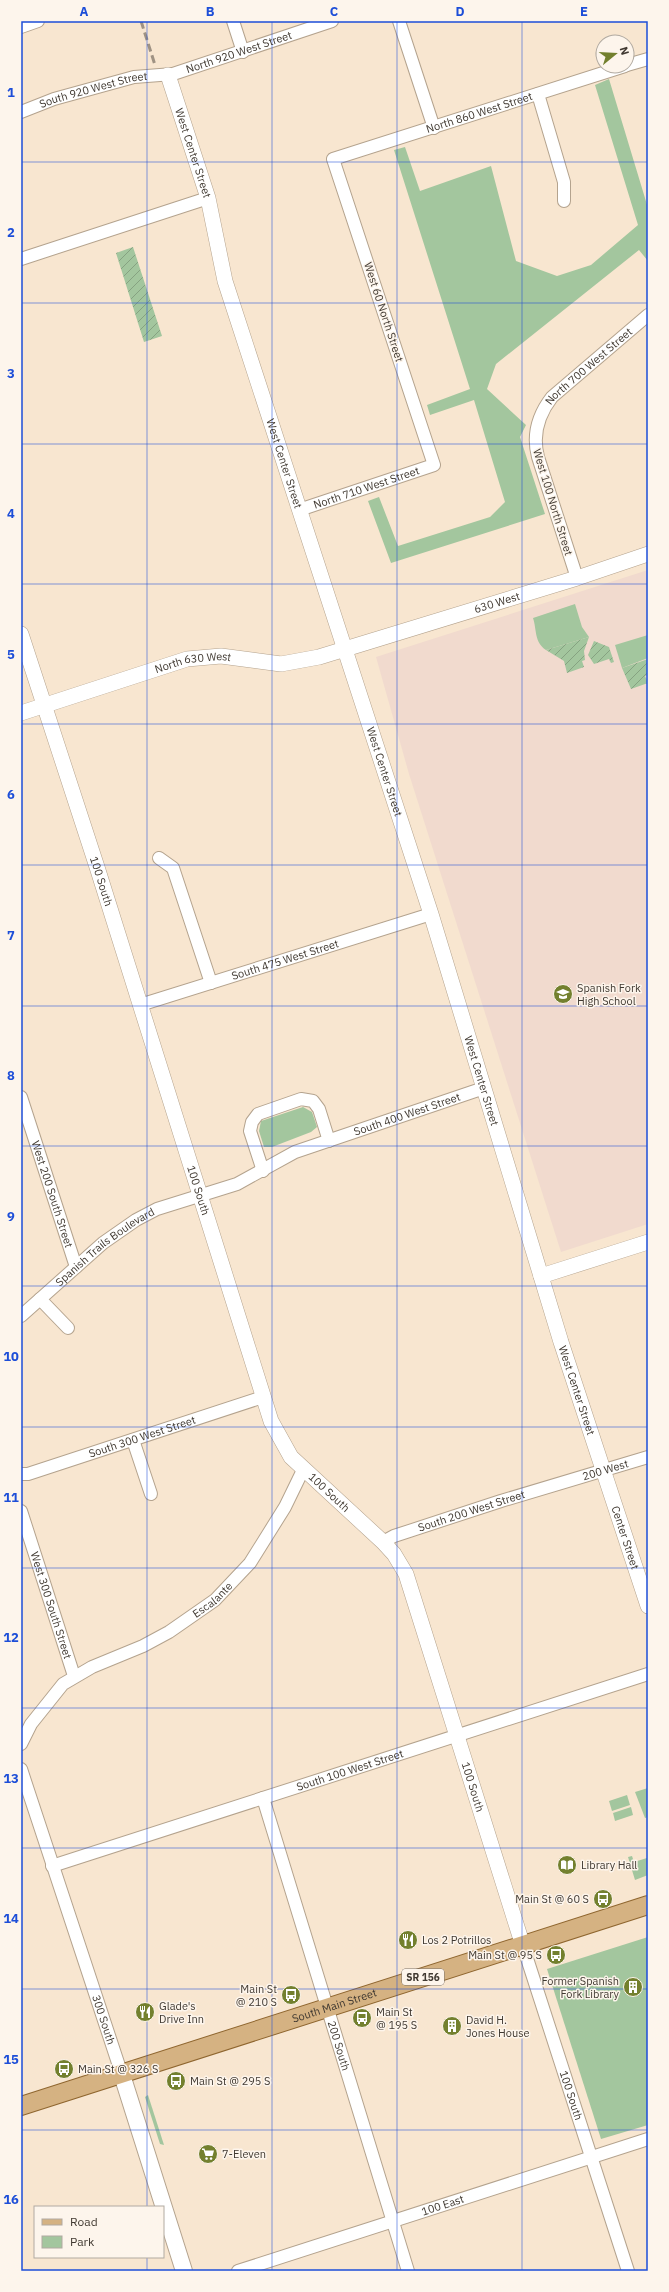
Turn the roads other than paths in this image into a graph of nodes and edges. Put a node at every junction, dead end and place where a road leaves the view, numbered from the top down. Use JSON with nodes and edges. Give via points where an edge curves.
{"nodes":[{"id":1,"x":38,"y":21,"type":"edge"},
{"id":2,"x":233,"y":21,"type":"edge"},
{"id":3,"x":332,"y":21,"type":"edge"},
{"id":4,"x":399,"y":21,"type":"edge"},
{"id":5,"x":21,"y":27,"type":"edge"},
{"id":6,"x":243,"y":52,"type":"junction"},
{"id":7,"x":648,"y":59,"type":"edge"},
{"id":8,"x":635,"y":63,"type":"edge"},
{"id":9,"x":168,"y":74,"type":"junction"},
{"id":10,"x":601,"y":74,"type":"edge"},
{"id":11,"x":538,"y":94,"type":"junction"},
{"id":12,"x":21,"y":112,"type":"edge"},
{"id":13,"x":434,"y":128,"type":"junction"},
{"id":14,"x":333,"y":159,"type":"joint"},
{"id":15,"x":208,"y":198,"type":"junction"},
{"id":16,"x":564,"y":201,"type":"dead end"},
{"id":17,"x":21,"y":258,"type":"edge"},
{"id":18,"x":648,"y":314,"type":"edge"},
{"id":19,"x":537,"y":424,"type":"joint"},
{"id":20,"x":434,"y":465,"type":"joint"},
{"id":21,"x":299,"y":510,"type":"junction"},
{"id":22,"x":648,"y":554,"type":"edge"},
{"id":23,"x":578,"y":578,"type":"junction"},
{"id":24,"x":21,"y":634,"type":"edge"},
{"id":25,"x":345,"y":650,"type":"junction"},
{"id":26,"x":44,"y":706,"type":"junction"},
{"id":27,"x":21,"y":713,"type":"edge"},
{"id":28,"x":159,"y":858,"type":"dead end"},
{"id":29,"x":430,"y":914,"type":"junction"},
{"id":30,"x":211,"y":983,"type":"junction"},
{"id":31,"x":140,"y":1005,"type":"junction"},
{"id":32,"x":484,"y":1088,"type":"junction"},
{"id":33,"x":21,"y":1097,"type":"edge"},
{"id":34,"x":329,"y":1141,"type":"junction"},
{"id":35,"x":263,"y":1171,"type":"junction"},
{"id":36,"x":200,"y":1194,"type":"junction"},
{"id":37,"x":648,"y":1242,"type":"edge"},
{"id":38,"x":76,"y":1267,"type":"junction"},
{"id":39,"x":541,"y":1276,"type":"junction"},
{"id":40,"x":40,"y":1300,"type":"junction"},
{"id":41,"x":21,"y":1316,"type":"edge"},
{"id":42,"x":68,"y":1328,"type":"dead end"},
{"id":43,"x":263,"y":1398,"type":"junction"},
{"id":44,"x":133,"y":1440,"type":"junction"},
{"id":45,"x":648,"y":1457,"type":"edge"},
{"id":46,"x":603,"y":1469,"type":"junction"},
{"id":47,"x":303,"y":1470,"type":"junction"},
{"id":48,"x":21,"y":1474,"type":"edge"},
{"id":49,"x":562,"y":1482,"type":"joint"},
{"id":50,"x":151,"y":1494,"type":"dead end"},
{"id":51,"x":21,"y":1511,"type":"edge"},
{"id":52,"x":383,"y":1542,"type":"junction"},
{"id":53,"x":648,"y":1606,"type":"edge"},
{"id":54,"x":648,"y":1674,"type":"edge"},
{"id":55,"x":74,"y":1676,"type":"junction"},
{"id":56,"x":456,"y":1735,"type":"junction"},
{"id":57,"x":21,"y":1744,"type":"edge"},
{"id":58,"x":21,"y":1769,"type":"edge"},
{"id":59,"x":263,"y":1798,"type":"junction"},
{"id":60,"x":52,"y":1866,"type":"junction"},
{"id":61,"x":648,"y":1905,"type":"edge"},
{"id":62,"x":523,"y":1946,"type":"junction"},
{"id":63,"x":326,"y":2008,"type":"junction"},
{"id":64,"x":122,"y":2074,"type":"junction"},
{"id":65,"x":21,"y":2106,"type":"edge"},
{"id":66,"x":648,"y":2139,"type":"edge"},
{"id":67,"x":591,"y":2157,"type":"junction"},
{"id":68,"x":164,"y":2206,"type":"edge"},
{"id":69,"x":164,"y":2207,"type":"edge"},
{"id":70,"x":391,"y":2221,"type":"junction"},
{"id":71,"x":184,"y":2271,"type":"edge"},
{"id":72,"x":238,"y":2271,"type":"edge"},
{"id":73,"x":408,"y":2271,"type":"edge"},
{"id":74,"x":628,"y":2271,"type":"edge"}],
"edges":[{"from":1,"to":5,"type":"street"},
{"from":2,"to":6,"type":"street"},
{"from":3,"to":6,"type":"street","name":"North 920 West Street"},
{"from":4,"to":13,"type":"street"},
{"from":6,"to":9,"type":"street","name":"North 920 West Street"},
{"from":7,"to":8,"type":"street","name":"North 860 West Street"},
{"from":9,"to":12,"type":"street","name":"South 920 West Street","via":[[134,77],[54,99]]},
{"from":9,"to":15,"type":"street","name":"West Center Street"},
{"from":10,"to":11,"type":"street","name":"North 860 West Street"},
{"from":11,"to":13,"type":"street","name":"North 860 West Street"},
{"from":11,"to":16,"type":"street","via":[[564,182]]},
{"from":13,"to":14,"type":"street","name":"North 860 West Street"},
{"from":14,"to":20,"type":"street","name":"West 60 North Street"},
{"from":15,"to":17,"type":"street"},
{"from":15,"to":21,"type":"street","name":"West Center Street","via":[[226,281]]},
{"from":18,"to":19,"type":"street","name":"North 700 West Street","via":[[552,397]]},
{"from":19,"to":23,"type":"street","name":"West 100 North Street","via":[[535,441],[538,456]]},
{"from":20,"to":21,"type":"street","name":"North 710 West Street"},
{"from":21,"to":25,"type":"street","name":"West Center Street"},
{"from":22,"to":23,"type":"street","name":"630 West"},
{"from":23,"to":25,"type":"street","name":"630 West"},
{"from":24,"to":26,"type":"street","name":"100 South"},
{"from":25,"to":26,"type":"street","name":"North 630 West","via":[[281,664],[221,656],[187,659]]},
{"from":25,"to":29,"type":"street","name":"West Center Street"},
{"from":26,"to":27,"type":"street","name":"North 630 West"},
{"from":26,"to":31,"type":"street","name":"100 South"},
{"from":28,"to":30,"type":"street","via":[[173,868]]},
{"from":29,"to":30,"type":"street","name":"South 475 West Street"},
{"from":29,"to":32,"type":"street","name":"West Center Street"},
{"from":30,"to":31,"type":"street","name":"South 475 West Street"},
{"from":31,"to":36,"type":"street","name":"100 South"},
{"from":32,"to":34,"type":"street","name":"South 400 West Street"},
{"from":32,"to":39,"type":"street","name":"West Center Street"},
{"from":33,"to":38,"type":"street","name":"West 200 South Street"},
{"from":34,"to":35,"type":"street","name":"South 400 West Street","via":[[295,1152]]},
{"from":34,"to":35,"type":"street","via":[[319,1109],[313,1101],[301,1099],[258,1114],[252,1122],[250,1131]]},
{"from":35,"to":36,"type":"street","name":"South 400 West Street","via":[[237,1184]]},
{"from":36,"to":38,"type":"street","name":"Spanish Trails Boulevard","via":[[136,1220],[103,1243]]},
{"from":36,"to":43,"type":"street","name":"100 South"},
{"from":37,"to":39,"type":"street"},
{"from":38,"to":40,"type":"street","name":"Spanish Trails Boulevard"},
{"from":39,"to":46,"type":"street","name":"West Center Street"},
{"from":40,"to":41,"type":"street","name":"Spanish Trails Boulevard"},
{"from":40,"to":42,"type":"street"},
{"from":43,"to":44,"type":"street","name":"South 300 West Street"},
{"from":43,"to":47,"type":"street","name":"100 South","via":[[282,1443]]},
{"from":44,"to":48,"type":"street","name":"South 300 West Street","via":[[28,1474]]},
{"from":44,"to":50,"type":"street"},
{"from":45,"to":46,"type":"street","name":"200 West"},
{"from":46,"to":49,"type":"street","name":"200 West"},
{"from":46,"to":53,"type":"street","name":"Center Street"},
{"from":47,"to":52,"type":"street","name":"100 South"},
{"from":47,"to":55,"type":"street","name":"Escalante","via":[[285,1507],[250,1563],[215,1600],[169,1632]]},
{"from":49,"to":52,"type":"street","name":"South 200 West Street"},
{"from":51,"to":55,"type":"street","name":"West 300 South Street"},
{"from":52,"to":56,"type":"street","name":"100 South","via":[[394,1554],[414,1593]]},
{"from":54,"to":56,"type":"street","name":"South 100 West Street"},
{"from":55,"to":57,"type":"street","via":[[58,1690],[31,1724]]},
{"from":56,"to":59,"type":"street","name":"South 100 West Street"},
{"from":56,"to":62,"type":"street","name":"100 South"},
{"from":58,"to":60,"type":"street","name":"300 South"},
{"from":59,"to":60,"type":"street","name":"South 100 West Street"},
{"from":59,"to":63,"type":"street","name":"200 South"},
{"from":60,"to":64,"type":"street","name":"300 South"},
{"from":61,"to":62,"type":"main road","name":"South Main Street","number":"SR 156"},
{"from":62,"to":63,"type":"main road","name":"South Main Street","number":"SR 156"},
{"from":62,"to":67,"type":"street","name":"100 South"},
{"from":63,"to":64,"type":"main road","name":"South Main Street","number":"SR 156"},
{"from":63,"to":70,"type":"street","name":"200 South"},
{"from":64,"to":65,"type":"main road","name":"South Main Street"},
{"from":64,"to":68,"type":"main road","name":"300 South"},
{"from":66,"to":67,"type":"street","name":"100 East"},
{"from":67,"to":70,"type":"street","name":"100 East"},
{"from":67,"to":74,"type":"street","name":"100 South"},
{"from":69,"to":71,"type":"main road","name":"300 South"},
{"from":70,"to":72,"type":"street","name":"100 East"},
{"from":70,"to":73,"type":"street","name":"200 South"}]}
